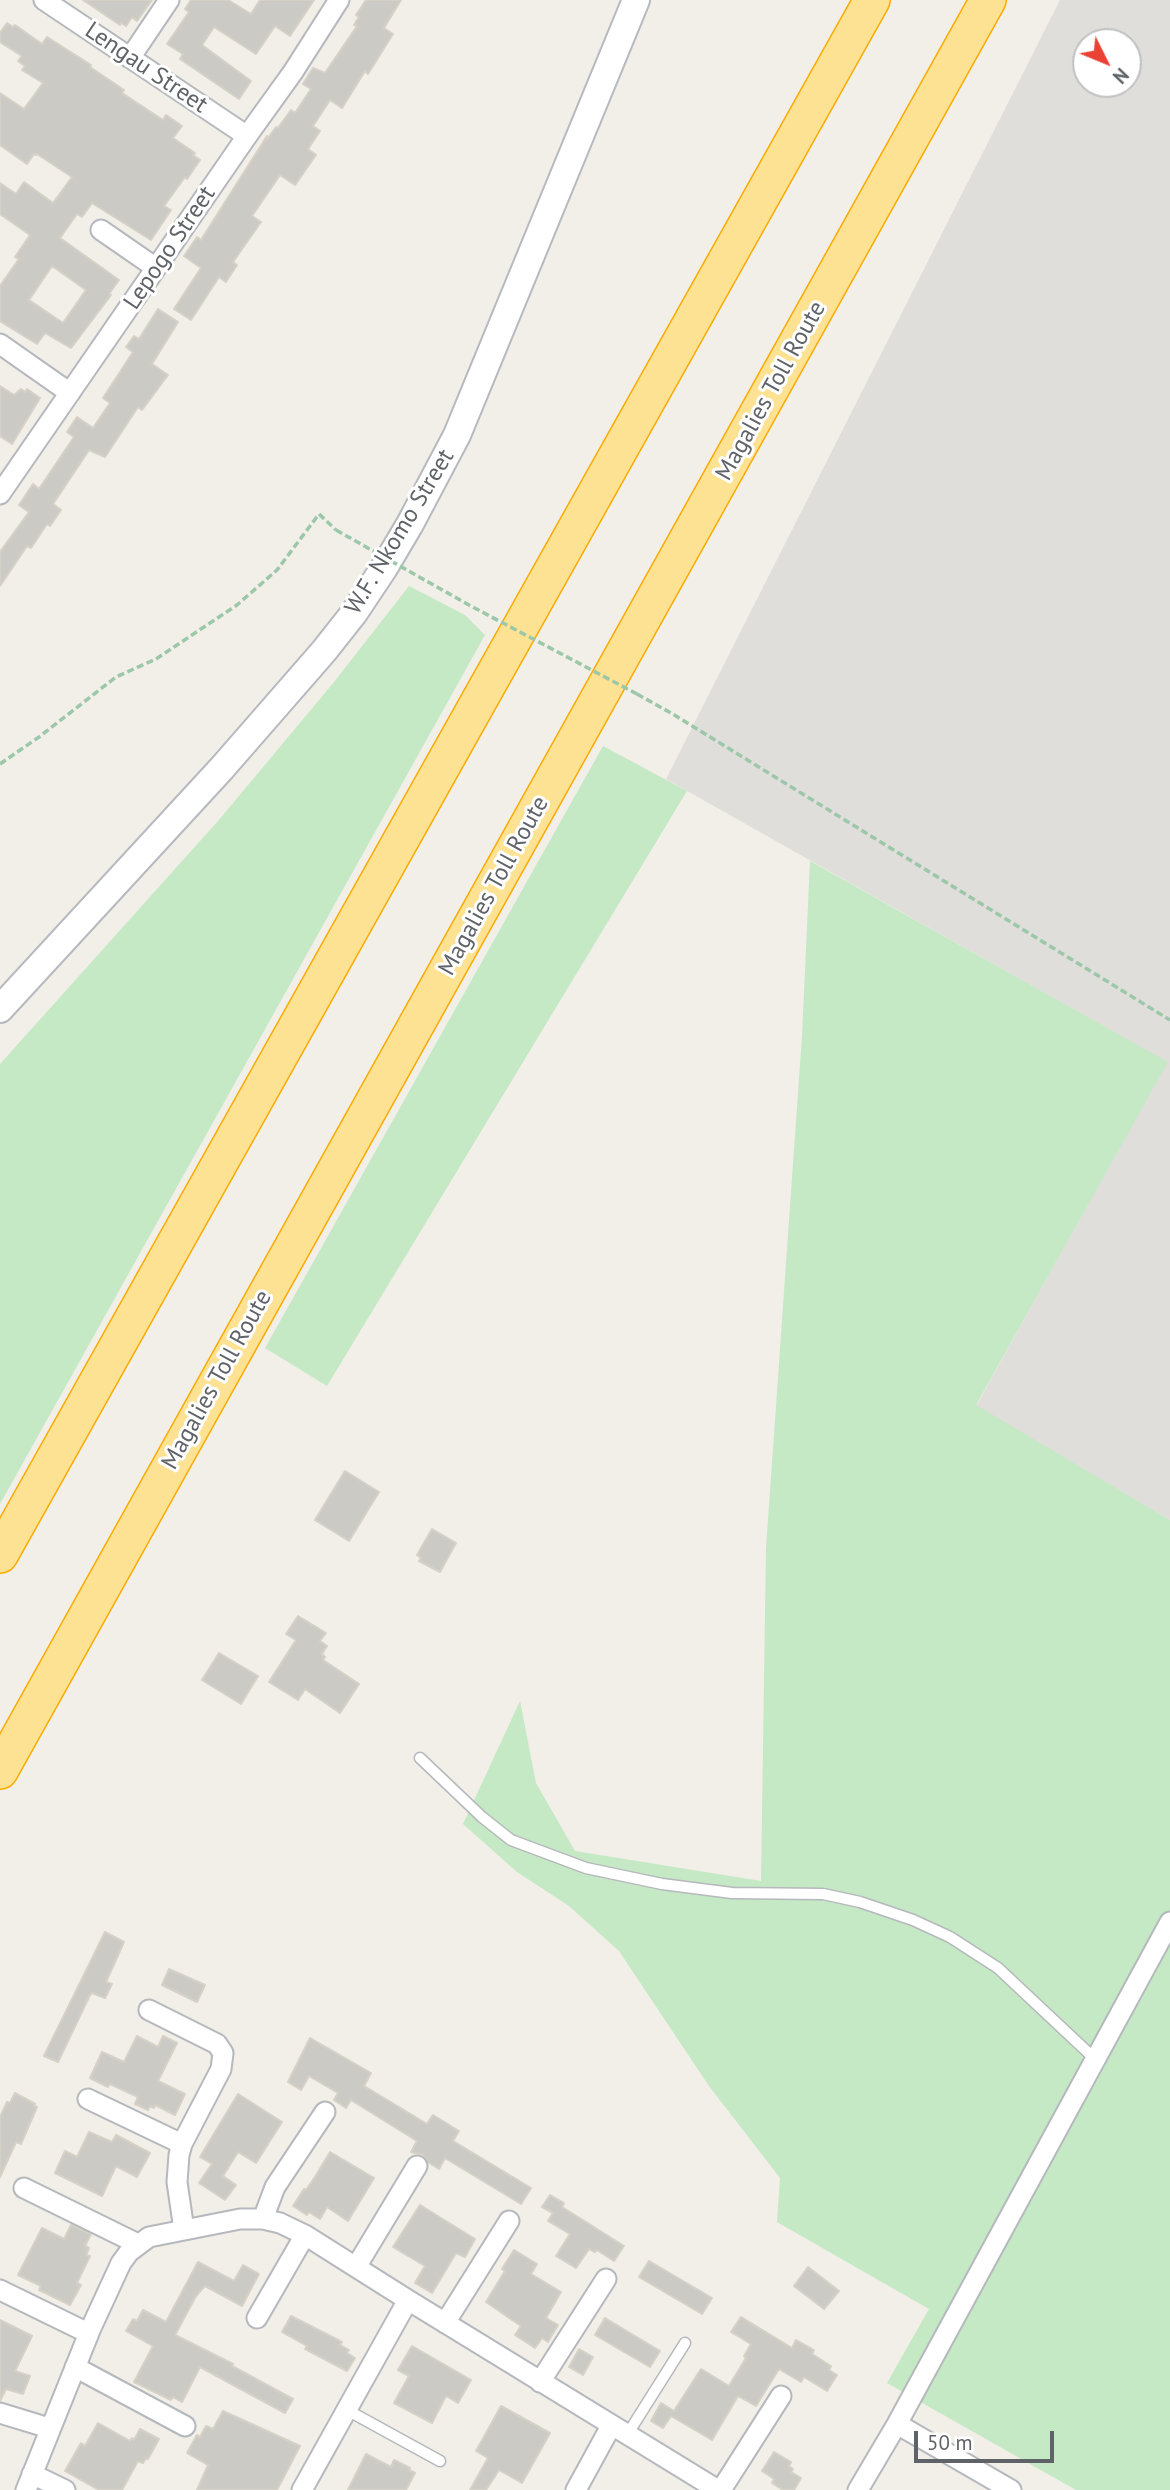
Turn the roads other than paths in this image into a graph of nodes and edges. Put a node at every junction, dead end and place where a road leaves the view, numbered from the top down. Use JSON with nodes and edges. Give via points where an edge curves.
{"nodes":[{"id":1,"x":44,"y":0,"type":"edge"},
{"id":2,"x":169,"y":0,"type":"edge"},
{"id":3,"x":339,"y":0,"type":"edge"},
{"id":4,"x":636,"y":0,"type":"edge"},
{"id":5,"x":872,"y":0,"type":"edge"},
{"id":6,"x":988,"y":0,"type":"edge"},
{"id":7,"x":130,"y":58,"type":"junction"},
{"id":8,"x":247,"y":136,"type":"junction"},
{"id":9,"x":101,"y":230,"type":"dead end"},
{"id":10,"x":156,"y":268,"type":"junction"},
{"id":11,"x":0,"y":344,"type":"edge"},
{"id":12,"x":70,"y":393,"type":"junction"},
{"id":13,"x":0,"y":494,"type":"edge"},
{"id":14,"x":0,"y":1009,"type":"edge"},
{"id":15,"x":0,"y":1555,"type":"edge"},
{"id":16,"x":81,"y":1624,"type":"junction"},
{"id":17,"x":420,"y":1758,"type":"dead end"},
{"id":18,"x":0,"y":1771,"type":"edge"},
{"id":19,"x":0,"y":1798,"type":"edge"},
{"id":20,"x":1170,"y":1922,"type":"edge"},
{"id":21,"x":149,"y":2010,"type":"dead end"},
{"id":22,"x":1095,"y":2059,"type":"junction"},
{"id":23,"x":88,"y":2099,"type":"dead end"},
{"id":24,"x":325,"y":2112,"type":"dead end"},
{"id":25,"x":182,"y":2144,"type":"junction"},
{"id":26,"x":417,"y":2166,"type":"dead end"},
{"id":27,"x":24,"y":2188,"type":"dead end"},
{"id":28,"x":263,"y":2219,"type":"junction"},
{"id":29,"x":509,"y":2221,"type":"dead end"},
{"id":30,"x":184,"y":2230,"type":"junction"},
{"id":31,"x":305,"y":2235,"type":"junction"},
{"id":32,"x":138,"y":2244,"type":"junction"},
{"id":33,"x":356,"y":2267,"type":"junction"},
{"id":34,"x":606,"y":2278,"type":"dead end"},
{"id":35,"x":0,"y":2290,"type":"edge"},
{"id":36,"x":408,"y":2300,"type":"junction"},
{"id":37,"x":257,"y":2318,"type":"dead end"},
{"id":38,"x":445,"y":2323,"type":"junction"},
{"id":39,"x":88,"y":2333,"type":"junction"},
{"id":40,"x":685,"y":2343,"type":"dead end"},
{"id":41,"x":75,"y":2367,"type":"junction"},
{"id":42,"x":540,"y":2382,"type":"junction"},
{"id":43,"x":781,"y":2396,"type":"dead end"},
{"id":44,"x":347,"y":2410,"type":"junction"},
{"id":45,"x":0,"y":2413,"type":"edge"},
{"id":46,"x":897,"y":2424,"type":"junction"},
{"id":47,"x":185,"y":2426,"type":"dead end"},
{"id":48,"x":50,"y":2428,"type":"junction"},
{"id":49,"x":619,"y":2430,"type":"junction"},
{"id":50,"x":440,"y":2461,"type":"dead end"},
{"id":51,"x":29,"y":2482,"type":"edge"},
{"id":52,"x":65,"y":2490,"type":"edge"},
{"id":53,"x":302,"y":2490,"type":"edge"},
{"id":54,"x":576,"y":2490,"type":"edge"},
{"id":55,"x":720,"y":2490,"type":"edge"},
{"id":56,"x":858,"y":2490,"type":"edge"},
{"id":57,"x":1011,"y":2490,"type":"edge"}],
"edges":[{"from":1,"to":7,"type":"street","name":"Lengau Street"},
{"from":2,"to":7,"type":"street"},
{"from":3,"to":8,"type":"street","name":"Lepogo Street"},
{"from":4,"to":14,"type":"main road","name":"W.F. Nkomo Street","via":[[457,435],[384,568],[324,651]]},
{"from":5,"to":15,"type":"highway"},
{"from":6,"to":16,"type":"highway","name":"Magalies Toll Route"},
{"from":7,"to":8,"type":"street","name":"Lengau Street"},
{"from":8,"to":10,"type":"street","name":"Lepogo Street"},
{"from":9,"to":10,"type":"street"},
{"from":10,"to":12,"type":"street","name":"Lepogo Street"},
{"from":11,"to":12,"type":"street"},
{"from":12,"to":13,"type":"street","name":"Lepogo Street"},
{"from":16,"to":18,"type":"highway","name":"Magalies Toll Route"},
{"from":16,"to":19,"type":"highway"},
{"from":17,"to":22,"type":"lane","via":[[511,1840],[586,1868],[732,1893],[823,1894],[913,1920],[998,1968]]},
{"from":20,"to":22,"type":"street"},
{"from":21,"to":25,"type":"street","via":[[217,2044],[223,2053],[221,2069]]},
{"from":22,"to":46,"type":"street"},
{"from":23,"to":25,"type":"street"},
{"from":24,"to":28,"type":"street","via":[[275,2188]]},
{"from":25,"to":30,"type":"street","via":[[177,2182]]},
{"from":26,"to":33,"type":"street"},
{"from":27,"to":32,"type":"street"},
{"from":28,"to":30,"type":"street"},
{"from":28,"to":31,"type":"street"},
{"from":29,"to":38,"type":"street"},
{"from":30,"to":32,"type":"street"},
{"from":31,"to":33,"type":"street"},
{"from":31,"to":37,"type":"street"},
{"from":32,"to":39,"type":"street","via":[[121,2263]]},
{"from":33,"to":36,"type":"street"},
{"from":34,"to":42,"type":"street"},
{"from":35,"to":39,"type":"street"},
{"from":36,"to":38,"type":"street"},
{"from":36,"to":44,"type":"street"},
{"from":38,"to":42,"type":"street"},
{"from":39,"to":41,"type":"street"},
{"from":40,"to":49,"type":"lane"},
{"from":41,"to":47,"type":"street"},
{"from":41,"to":48,"type":"street"},
{"from":42,"to":49,"type":"street"},
{"from":43,"to":55,"type":"street"},
{"from":44,"to":50,"type":"lane"},
{"from":44,"to":53,"type":"street"},
{"from":45,"to":48,"type":"street"},
{"from":46,"to":56,"type":"street"},
{"from":46,"to":57,"type":"street"},
{"from":48,"to":51,"type":"street"},
{"from":49,"to":54,"type":"street"},
{"from":49,"to":55,"type":"street"},
{"from":51,"to":52,"type":"street"}]}
